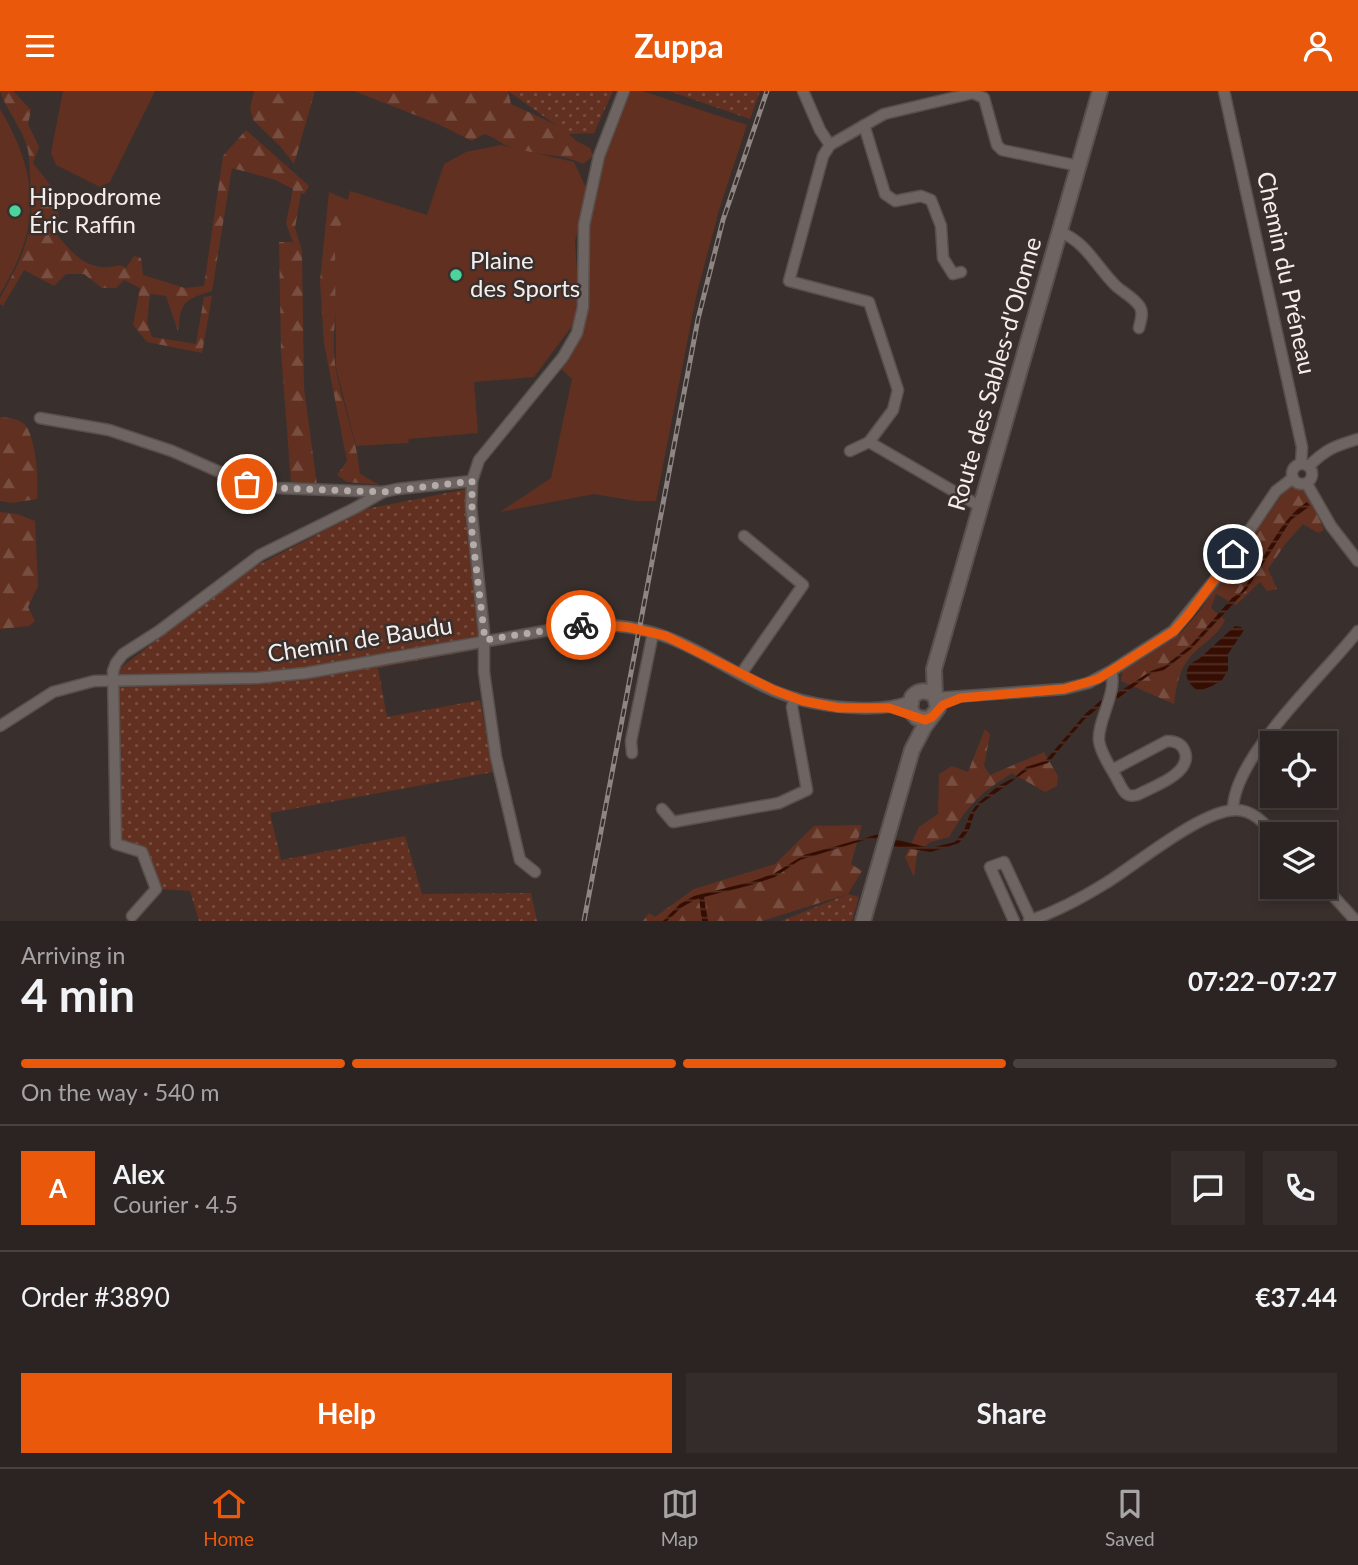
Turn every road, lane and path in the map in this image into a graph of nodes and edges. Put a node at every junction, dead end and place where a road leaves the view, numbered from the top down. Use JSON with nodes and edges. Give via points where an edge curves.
{"nodes":[{"id":1,"x":624,"y":91,"type":"edge"},
{"id":2,"x":803,"y":91,"type":"edge"},
{"id":3,"x":1100,"y":91,"type":"edge"},
{"id":4,"x":1224,"y":91,"type":"edge"},
{"id":5,"x":864,"y":125,"type":"junction"},
{"id":6,"x":830,"y":145,"type":"junction"},
{"id":7,"x":1079,"y":166,"type":"junction"},
{"id":8,"x":1060,"y":232,"type":"junction"},
{"id":9,"x":961,"y":272,"type":"dead end"},
{"id":10,"x":1139,"y":328,"type":"dead end"},
{"id":11,"x":40,"y":418,"type":"dead end"},
{"id":12,"x":1358,"y":439,"type":"edge"},
{"id":13,"x":869,"y":442,"type":"junction"},
{"id":14,"x":850,"y":451,"type":"dead end"},
{"id":15,"x":1305,"y":465,"type":"junction"},
{"id":16,"x":1293,"y":478,"type":"junction"},
{"id":17,"x":472,"y":481,"type":"junction"},
{"id":18,"x":1307,"y":484,"type":"junction"},
{"id":19,"x":383,"y":492,"type":"junction"},
{"id":20,"x":981,"y":507,"type":"junction"},
{"id":21,"x":744,"y":536,"type":"dead end"},
{"id":22,"x":1358,"y":561,"type":"edge"},
{"id":23,"x":1358,"y":631,"type":"edge"},
{"id":24,"x":653,"y":633,"type":"junction"},
{"id":25,"x":485,"y":640,"type":"junction"},
{"id":26,"x":1111,"y":671,"type":"junction"},
{"id":27,"x":741,"y":674,"type":"junction"},
{"id":28,"x":114,"y":679,"type":"junction"},
{"id":29,"x":795,"y":698,"type":"junction"},
{"id":30,"x":924,"y":705,"type":"junction"},
{"id":31,"x":0,"y":725,"type":"edge"},
{"id":32,"x":632,"y":753,"type":"dead end"},
{"id":33,"x":1112,"y":770,"type":"junction"},
{"id":34,"x":662,"y":809,"type":"dead end"},
{"id":35,"x":1233,"y":810,"type":"junction"},
{"id":36,"x":1263,"y":822,"type":"edge"},
{"id":37,"x":535,"y":871,"type":"dead end"},
{"id":38,"x":1336,"y":899,"type":"edge"},
{"id":39,"x":132,"y":916,"type":"dead end"},
{"id":40,"x":1045,"y":919,"type":"edge"},
{"id":41,"x":863,"y":921,"type":"edge"},
{"id":42,"x":1014,"y":921,"type":"edge"},
{"id":43,"x":1030,"y":921,"type":"edge"},
{"id":44,"x":1356,"y":921,"type":"edge"}],
"edges":[{"from":1,"to":17,"type":"street","via":[[599,156],[584,225],[583,307],[577,333],[563,357],[479,460]]},
{"from":2,"to":6,"type":"street"},
{"from":3,"to":7,"type":"main road","name":"Route des Sables-d'Olonne"},
{"from":4,"to":15,"type":"street","name":"Chemin du Préneau"},
{"from":5,"to":6,"type":"street"},
{"from":5,"to":7,"type":"street","via":[[889,112],[973,93],[984,99],[1002,150]]},
{"from":5,"to":9,"type":"street","via":[[885,194],[895,201],[921,196],[931,200],[941,226],[943,258],[953,274]]},
{"from":6,"to":13,"type":"street","via":[[823,156],[789,281],[869,302],[898,390],[893,410]]},
{"from":7,"to":8,"type":"main road","name":"Route des Sables-d'Olonne"},
{"from":8,"to":10,"type":"street","via":[[1085,248],[1113,283],[1140,306]]},
{"from":8,"to":20,"type":"main road","name":"Route des Sables-d'Olonne"},
{"from":11,"to":19,"type":"street","via":[[109,430],[247,484]]},
{"from":12,"to":15,"type":"street","via":[[1334,446]]},
{"from":13,"to":14,"type":"street"},
{"from":13,"to":20,"type":"street"},
{"from":15,"to":16,"type":"street","via":[[1293,469]]},
{"from":15,"to":18,"type":"street","via":[[1313,476]]},
{"from":16,"to":18,"type":"street"},
{"from":16,"to":26,"type":"street","name":"Chemin de Baudu","via":[[1276,491],[1174,631]]},
{"from":17,"to":19,"type":"street"},
{"from":17,"to":25,"type":"street","via":[[472,533]]},
{"from":18,"to":22,"type":"street"},
{"from":19,"to":28,"type":"street","via":[[260,555],[123,654],[116,663]]},
{"from":20,"to":30,"type":"main road","name":"Route des Sables-d'Olonne"},
{"from":21,"to":27,"type":"street","via":[[803,585]]},
{"from":23,"to":35,"type":"street","via":[[1303,692],[1250,763],[1236,787]]},
{"from":24,"to":25,"type":"street","name":"Chemin de Baudu","via":[[584,624]]},
{"from":24,"to":27,"type":"street","name":"Chemin de Baudu"},
{"from":24,"to":32,"type":"street"},
{"from":25,"to":28,"type":"street","name":"Chemin de Baudu","via":[[306,673]]},
{"from":25,"to":37,"type":"street","via":[[496,757],[520,860]]},
{"from":26,"to":30,"type":"street","name":"Chemin de Baudu","via":[[1076,687]]},
{"from":26,"to":33,"type":"street","via":[[1109,707],[1099,741]]},
{"from":27,"to":29,"type":"street","name":"Chemin de Baudu"},
{"from":28,"to":31,"type":"street","name":"Chemin de Baudu","via":[[53,692]]},
{"from":28,"to":39,"type":"street","via":[[116,844],[142,852],[156,889]]},
{"from":29,"to":30,"type":"street","name":"Chemin de Baudu","via":[[839,708]]},
{"from":29,"to":34,"type":"street","via":[[792,707],[807,790],[779,803],[673,822]]},
{"from":30,"to":41,"type":"main road","name":"Route des Sables-d'Olonne"},
{"from":33,"to":33,"type":"street","via":[[1130,797],[1175,774],[1185,764],[1186,755],[1182,746],[1167,741]]},
{"from":35,"to":36,"type":"street"},
{"from":35,"to":40,"type":"street","via":[[1202,820]]},
{"from":38,"to":44,"type":"street"},
{"from":40,"to":43,"type":"street"},
{"from":42,"to":43,"type":"street","via":[[990,867],[1004,862]]}]}
